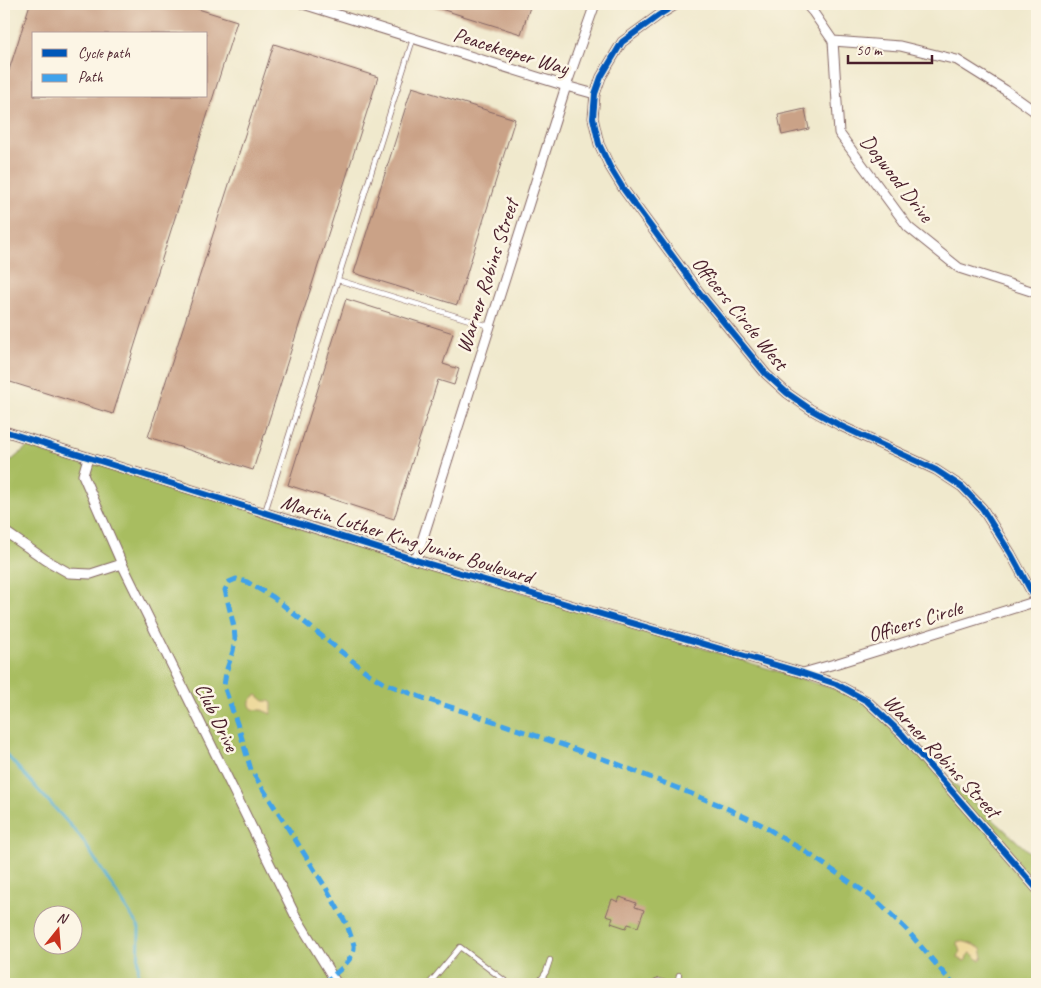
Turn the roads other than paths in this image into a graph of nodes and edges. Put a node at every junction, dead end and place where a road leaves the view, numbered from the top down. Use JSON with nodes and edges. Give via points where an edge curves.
{"nodes":[{"id":1,"x":303,"y":4,"type":"edge"},
{"id":2,"x":595,"y":4,"type":"edge"},
{"id":3,"x":678,"y":4,"type":"edge"},
{"id":4,"x":806,"y":4,"type":"edge"},
{"id":5,"x":413,"y":38,"type":"junction"},
{"id":6,"x":833,"y":42,"type":"junction"},
{"id":7,"x":566,"y":86,"type":"junction"},
{"id":8,"x":595,"y":94,"type":"junction"},
{"id":9,"x":1037,"y":113,"type":"edge"},
{"id":10,"x":338,"y":280,"type":"junction"},
{"id":11,"x":1037,"y":293,"type":"edge"},
{"id":12,"x":490,"y":326,"type":"junction"},
{"id":13,"x":4,"y":431,"type":"edge"},
{"id":14,"x":88,"y":458,"type":"junction"},
{"id":15,"x":265,"y":513,"type":"junction"},
{"id":16,"x":4,"y":530,"type":"edge"},
{"id":17,"x":416,"y":560,"type":"junction"},
{"id":18,"x":122,"y":564,"type":"junction"},
{"id":19,"x":1037,"y":601,"type":"edge"},
{"id":20,"x":803,"y":673,"type":"junction"},
{"id":21,"x":1037,"y":889,"type":"edge"},
{"id":22,"x":550,"y":960,"type":"dead end"},
{"id":23,"x":679,"y":975,"type":"dead end"},
{"id":24,"x":337,"y":984,"type":"edge"},
{"id":25,"x":430,"y":984,"type":"edge"},
{"id":26,"x":509,"y":984,"type":"edge"},
{"id":27,"x":538,"y":984,"type":"edge"},
{"id":28,"x":654,"y":984,"type":"edge"},
{"id":29,"x":669,"y":984,"type":"edge"},
{"id":30,"x":677,"y":984,"type":"edge"}],
"edges":[{"from":1,"to":5,"type":"street","name":"Peacekeeper Way"},
{"from":2,"to":7,"type":"street","name":"Warner Robins Street"},
{"from":3,"to":8,"type":"street","name":"Officers Circle West","via":[[622,42],[601,77]]},
{"from":4,"to":6,"type":"street"},
{"from":5,"to":7,"type":"street","name":"Peacekeeper Way"},
{"from":5,"to":10,"type":"lane"},
{"from":6,"to":9,"type":"street","via":[[900,46],[957,60]]},
{"from":6,"to":11,"type":"street","name":"Dogwood Drive","via":[[840,133],[908,227],[960,268]]},
{"from":7,"to":8,"type":"street","name":"Peacekeeper Way"},
{"from":7,"to":12,"type":"street","name":"Warner Robins Street"},
{"from":8,"to":19,"type":"street","name":"Officers Circle West","via":[[593,118],[599,144],[624,190],[699,292],[766,374],[787,393],[818,413],[936,470],[962,487],[982,508]]},
{"from":10,"to":12,"type":"lane"},
{"from":10,"to":15,"type":"lane"},
{"from":12,"to":17,"type":"street","name":"Warner Robins Street"},
{"from":13,"to":14,"type":"street","name":"Martin Luther King Junior Boulevard"},
{"from":14,"to":15,"type":"street","name":"Martin Luther King Junior Boulevard"},
{"from":14,"to":18,"type":"street","name":"Club Drive","via":[[83,475]]},
{"from":15,"to":17,"type":"street","name":"Martin Luther King Junior Boulevard"},
{"from":16,"to":18,"type":"street","via":[[69,573],[91,574]]},
{"from":17,"to":20,"type":"street","name":"Martin Luther King Junior Boulevard"},
{"from":18,"to":24,"type":"street","name":"Club Drive","via":[[295,914]]},
{"from":19,"to":20,"type":"street","name":"Officers Circle"},
{"from":20,"to":21,"type":"street","name":"Warner Robins Street","via":[[836,684],[867,701],[902,734]]},
{"from":22,"to":27,"type":"lane"},
{"from":23,"to":30,"type":"lane"},
{"from":25,"to":26,"type":"lane","via":[[460,947]]},
{"from":28,"to":29,"type":"lane","via":[[658,981]]}]}
